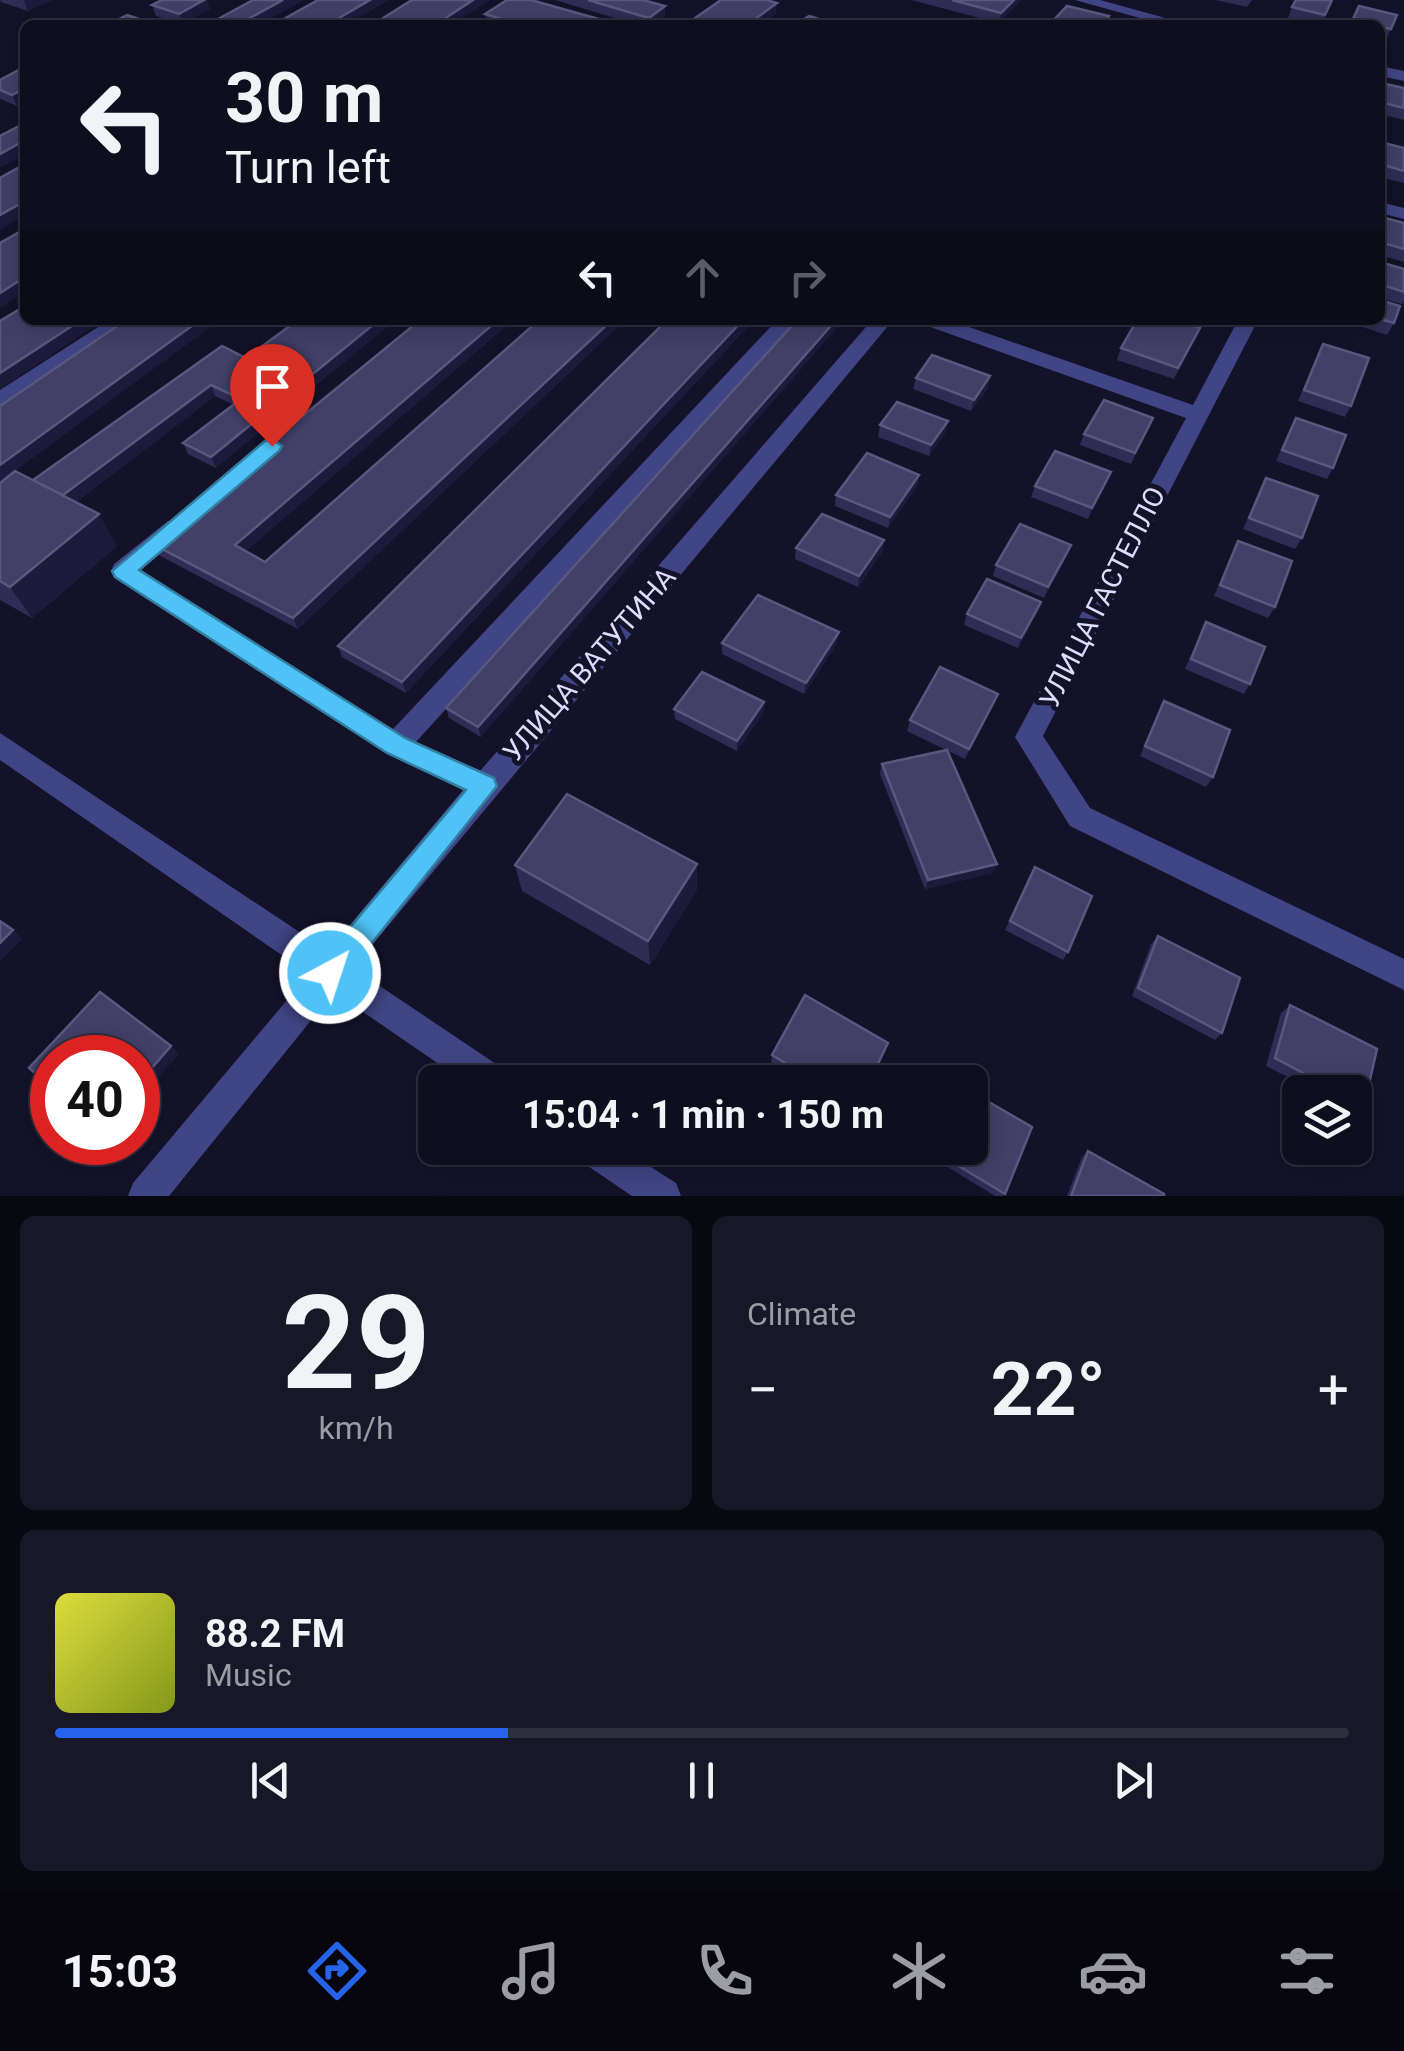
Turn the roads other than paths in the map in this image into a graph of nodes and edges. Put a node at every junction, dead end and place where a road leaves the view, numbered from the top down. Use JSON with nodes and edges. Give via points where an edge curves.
{"nodes":[{"id":1,"x":1082,"y":0,"type":"edge"},
{"id":2,"x":1148,"y":0,"type":"edge"},
{"id":3,"x":1132,"y":20,"type":"edge"},
{"id":4,"x":115,"y":325,"type":"edge"},
{"id":5,"x":783,"y":325,"type":"edge"},
{"id":6,"x":880,"y":325,"type":"edge"},
{"id":7,"x":943,"y":325,"type":"edge"},
{"id":8,"x":1245,"y":325,"type":"edge"},
{"id":9,"x":0,"y":400,"type":"edge"},
{"id":10,"x":1196,"y":414,"type":"junction"},
{"id":11,"x":198,"y":508,"type":"edge"},
{"id":12,"x":0,"y":745,"type":"edge"},
{"id":13,"x":396,"y":746,"type":"junction"},
{"id":14,"x":484,"y":786,"type":"junction"},
{"id":15,"x":330,"y":973,"type":"junction"},
{"id":16,"x":1404,"y":975,"type":"edge"},
{"id":17,"x":468,"y":1065,"type":"edge"},
{"id":18,"x":616,"y":1165,"type":"edge"},
{"id":19,"x":146,"y":1196,"type":"edge"},
{"id":20,"x":663,"y":1196,"type":"edge"}],
"edges":[{"from":1,"to":3,"type":"street"},
{"from":2,"to":3,"type":"street"},
{"from":4,"to":9,"type":"street"},
{"from":5,"to":13,"type":"street"},
{"from":6,"to":14,"type":"street","name":"УЛИЦА ВАТУТИНА"},
{"from":7,"to":10,"type":"street"},
{"from":8,"to":10,"type":"street","name":"УЛИЦА ГАСТЕЛЛО"},
{"from":10,"to":16,"type":"street","name":"УЛИЦА ГАСТЕЛЛО","via":[[1029,737],[1080,817]]},
{"from":11,"to":13,"type":"street","via":[[123,571]]},
{"from":12,"to":15,"type":"street"},
{"from":13,"to":14,"type":"street"},
{"from":14,"to":15,"type":"street","name":"УЛИЦА ВАТУТИНА"},
{"from":15,"to":17,"type":"street"},
{"from":15,"to":19,"type":"street","name":"УЛИЦА ВАТУТИНА"},
{"from":18,"to":20,"type":"street"}]}
